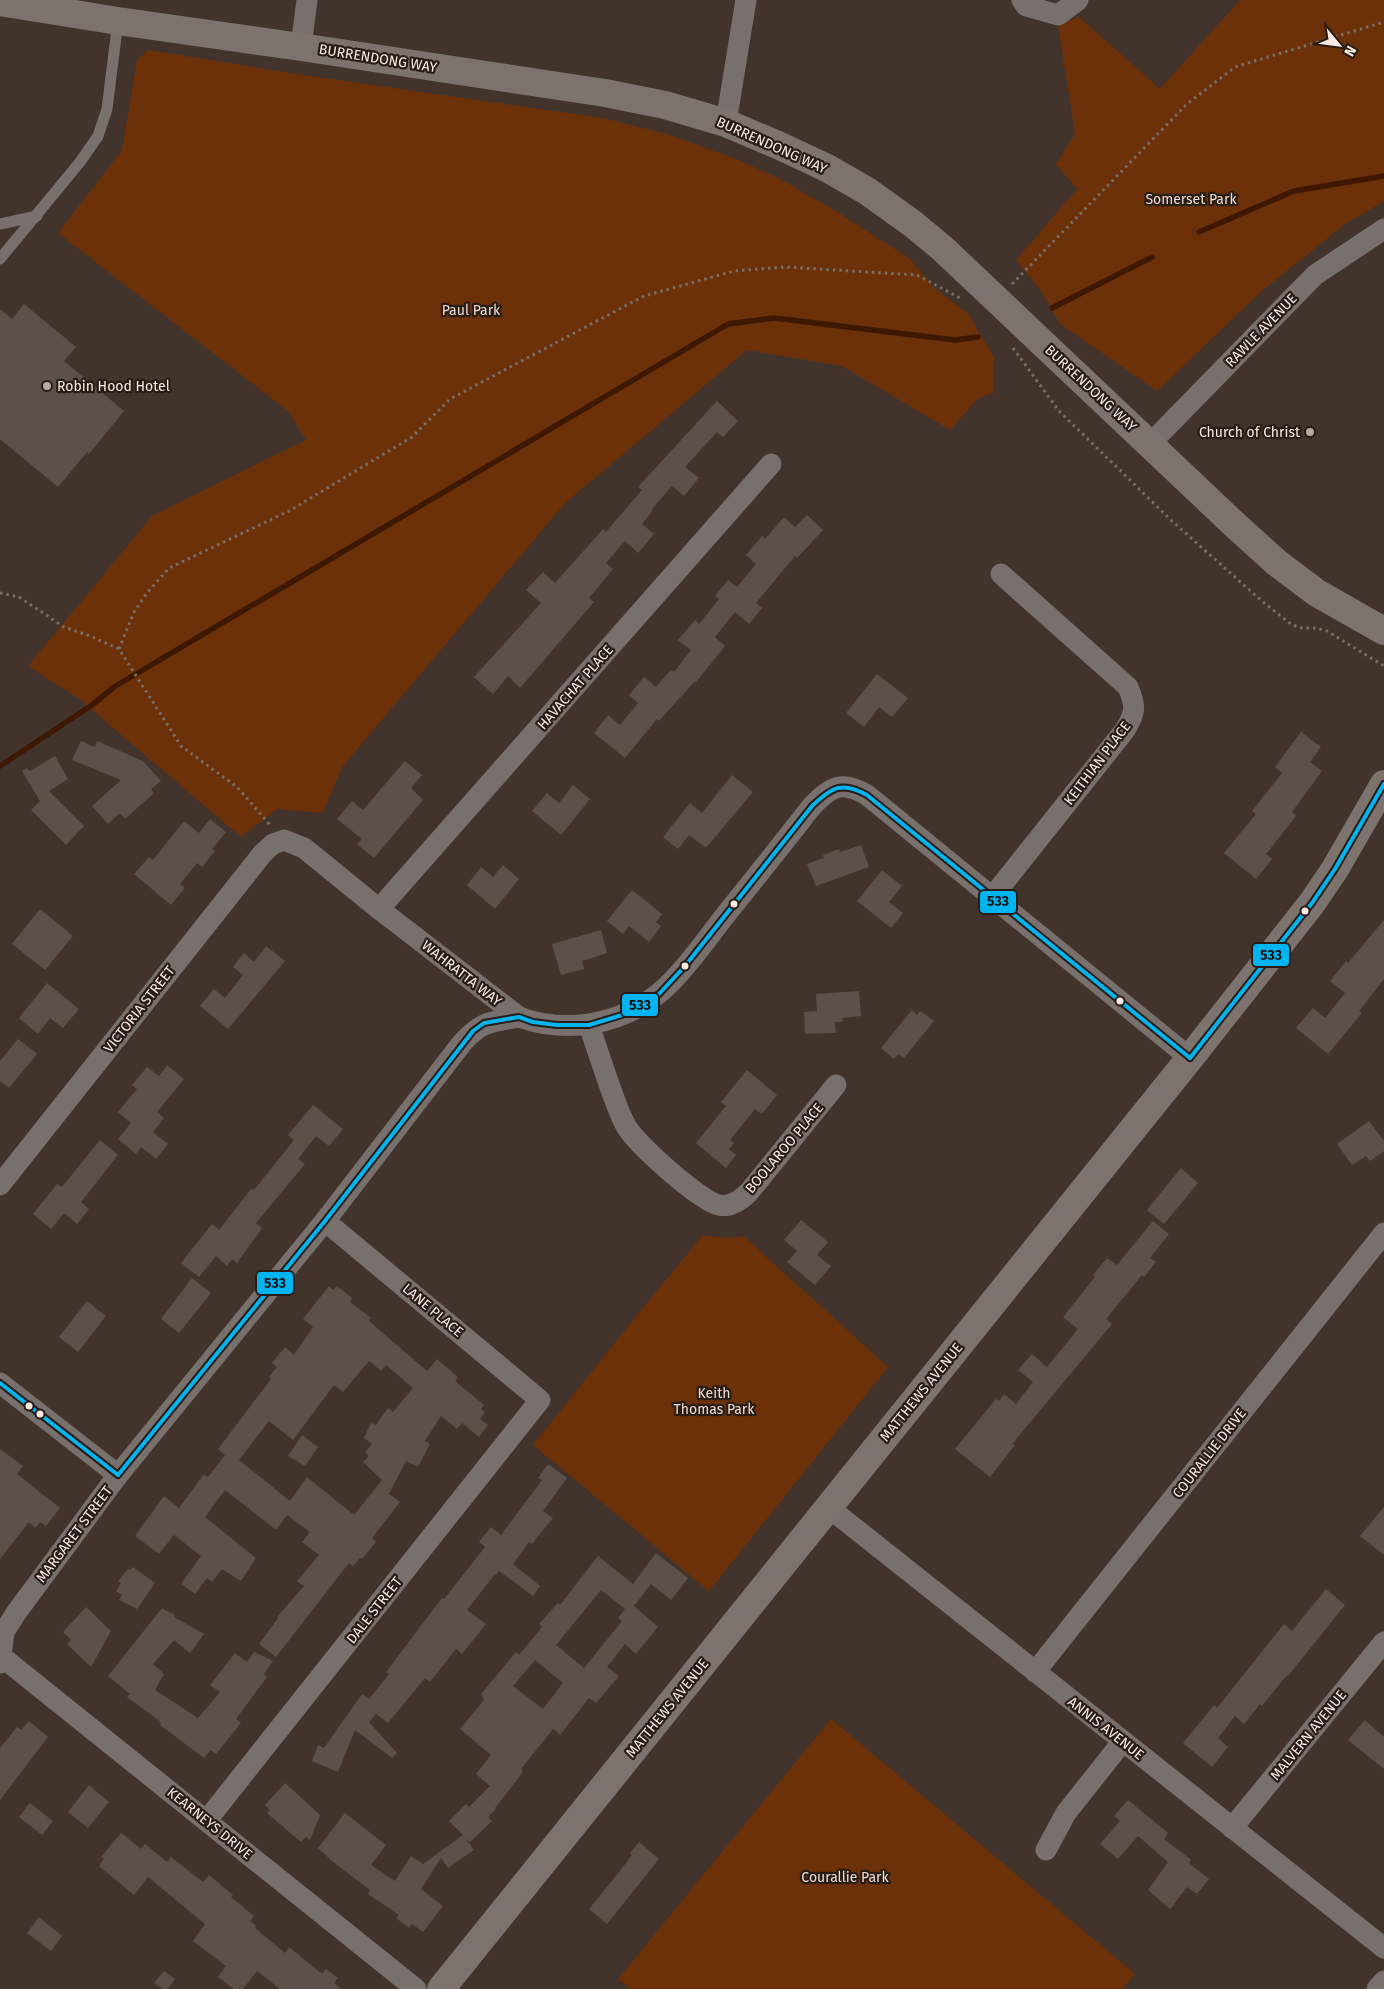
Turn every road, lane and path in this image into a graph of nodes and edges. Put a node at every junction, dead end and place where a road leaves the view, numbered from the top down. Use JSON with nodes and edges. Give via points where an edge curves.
{"nodes":[{"id":1,"x":307,"y":0,"type":"edge"},
{"id":2,"x":746,"y":0,"type":"edge"},
{"id":3,"x":1022,"y":0,"type":"edge"},
{"id":4,"x":1078,"y":0,"type":"edge"},
{"id":5,"x":0,"y":2,"type":"edge"},
{"id":6,"x":118,"y":21,"type":"junction"},
{"id":7,"x":1384,"y":22,"type":"edge"},
{"id":8,"x":301,"y":47,"type":"junction"},
{"id":9,"x":726,"y":123,"type":"junction"},
{"id":10,"x":37,"y":216,"type":"junction"},
{"id":11,"x":0,"y":224,"type":"edge"},
{"id":12,"x":1384,"y":229,"type":"edge"},
{"id":13,"x":0,"y":259,"type":"edge"},
{"id":14,"x":1012,"y":285,"type":"dead end"},
{"id":15,"x":966,"y":302,"type":"dead end"},
{"id":16,"x":1012,"y":347,"type":"dead end"},
{"id":17,"x":1150,"y":444,"type":"junction"},
{"id":18,"x":771,"y":464,"type":"dead end"},
{"id":19,"x":1001,"y":574,"type":"dead end"},
{"id":20,"x":0,"y":593,"type":"edge"},
{"id":21,"x":1384,"y":631,"type":"edge"},
{"id":22,"x":119,"y":649,"type":"junction"},
{"id":23,"x":1384,"y":666,"type":"edge"},
{"id":24,"x":1384,"y":784,"type":"edge"},
{"id":25,"x":284,"y":840,"type":"junction"},
{"id":26,"x":993,"y":896,"type":"junction"},
{"id":27,"x":379,"y":909,"type":"junction"},
{"id":28,"x":519,"y":1017,"type":"junction"},
{"id":29,"x":589,"y":1025,"type":"junction"},
{"id":30,"x":1190,"y":1058,"type":"junction"},
{"id":31,"x":836,"y":1085,"type":"dead end"},
{"id":32,"x":0,"y":1185,"type":"edge"},
{"id":33,"x":325,"y":1221,"type":"junction"},
{"id":34,"x":1384,"y":1233,"type":"edge"},
{"id":35,"x":0,"y":1382,"type":"edge"},
{"id":36,"x":540,"y":1400,"type":"joint"},
{"id":37,"x":118,"y":1474,"type":"junction"},
{"id":38,"x":828,"y":1507,"type":"junction"},
{"id":39,"x":1384,"y":1642,"type":"edge"},
{"id":40,"x":1,"y":1660,"type":"edge"},
{"id":41,"x":1035,"y":1672,"type":"junction"},
{"id":42,"x":1123,"y":1741,"type":"junction"},
{"id":43,"x":207,"y":1820,"type":"junction"},
{"id":44,"x":1232,"y":1828,"type":"junction"},
{"id":45,"x":1046,"y":1850,"type":"dead end"},
{"id":46,"x":1384,"y":1948,"type":"edge"},
{"id":47,"x":1384,"y":1981,"type":"edge"},
{"id":48,"x":416,"y":1989,"type":"edge"},
{"id":49,"x":441,"y":1989,"type":"edge"},
{"id":50,"x":1377,"y":1989,"type":"edge"}],
"edges":[{"from":1,"to":8,"type":"street"},
{"from":2,"to":9,"type":"street"},
{"from":3,"to":4,"type":"street","via":[[1026,6],[1058,15]]},
{"from":5,"to":6,"type":"main road","name":"BURRENDONG WAY"},
{"from":6,"to":8,"type":"main road","name":"BURRENDONG WAY"},
{"from":6,"to":10,"type":"lane","via":[[107,109],[98,136]]},
{"from":7,"to":14,"type":"path","via":[[1235,67],[1187,104]]},
{"from":8,"to":9,"type":"main road","name":"BURRENDONG WAY","via":[[606,93],[666,105]]},
{"from":9,"to":17,"type":"main road","name":"BURRENDONG WAY","via":[[827,168],[867,191],[913,224]]},
{"from":10,"to":11,"type":"lane"},
{"from":10,"to":13,"type":"lane"},
{"from":12,"to":17,"type":"street","name":"RAWLE AVENUE","via":[[1315,275]]},
{"from":15,"to":22,"type":"path","via":[[917,276],[785,267],[734,271],[644,296],[450,399],[412,437],[289,511],[169,568],[134,612]]},
{"from":16,"to":23,"type":"path","via":[[1059,411],[1173,522],[1262,602],[1292,625],[1326,631]]},
{"from":17,"to":21,"type":"main road","name":"BURRENDONG WAY","via":[[1278,563],[1317,593]]},
{"from":18,"to":27,"type":"street","name":"HAVACHAT PLACE"},
{"from":19,"to":26,"type":"street","name":"KEITHIAN PLACE","via":[[1128,687],[1134,702],[1133,716],[1125,730]]},
{"from":20,"to":22,"type":"path","via":[[19,597],[64,627]]},
{"from":22,"to":25,"type":"path","via":[[181,746],[237,787]]},
{"from":24,"to":30,"type":"main road","name":"MATTHEWS AVENUE","via":[[1312,903]]},
{"from":25,"to":27,"type":"street","name":"WAHRATTA WAY","via":[[304,848]]},
{"from":25,"to":32,"type":"street","name":"VICTORIA STREET","via":[[263,853]]},
{"from":26,"to":29,"type":"street","name":"WAHRATTA WAY","via":[[867,796],[854,788],[839,786],[812,806],[685,966],[658,994],[622,1015]]},
{"from":26,"to":30,"type":"street","name":"WAHRATTA WAY"},
{"from":27,"to":28,"type":"street","name":"WAHRATTA WAY"},
{"from":28,"to":29,"type":"street","name":"WAHRATTA WAY","via":[[557,1025]]},
{"from":28,"to":33,"type":"street","name":"MARGARET STREET","via":[[484,1023],[473,1031]]},
{"from":29,"to":31,"type":"street","name":"BOOLAROO PLACE","via":[[618,1111],[634,1139],[706,1200],[720,1206],[739,1201],[749,1192]]},
{"from":30,"to":38,"type":"main road","name":"MATTHEWS AVENUE"},
{"from":33,"to":36,"type":"street","name":"LANE PLACE"},
{"from":33,"to":37,"type":"street","name":"MARGARET STREET"},
{"from":34,"to":41,"type":"street","name":"COURALLIE DRIVE"},
{"from":35,"to":37,"type":"street"},
{"from":36,"to":43,"type":"street","name":"DALE STREET"},
{"from":37,"to":40,"type":"street","name":"MARGARET STREET","via":[[4,1632]]},
{"from":38,"to":41,"type":"street","name":"ANNIS AVENUE"},
{"from":38,"to":49,"type":"main road","name":"MATTHEWS AVENUE"},
{"from":39,"to":44,"type":"street","name":"MALVERN AVENUE"},
{"from":40,"to":43,"type":"street","name":"KEARNEYS DRIVE"},
{"from":41,"to":42,"type":"street","name":"ANNIS AVENUE"},
{"from":42,"to":44,"type":"street","name":"ANNIS AVENUE"},
{"from":42,"to":45,"type":"street","via":[[1066,1813]]},
{"from":43,"to":48,"type":"street","name":"KEARNEYS DRIVE"},
{"from":44,"to":46,"type":"street","name":"ANNIS AVENUE"},
{"from":47,"to":50,"type":"street"}]}
